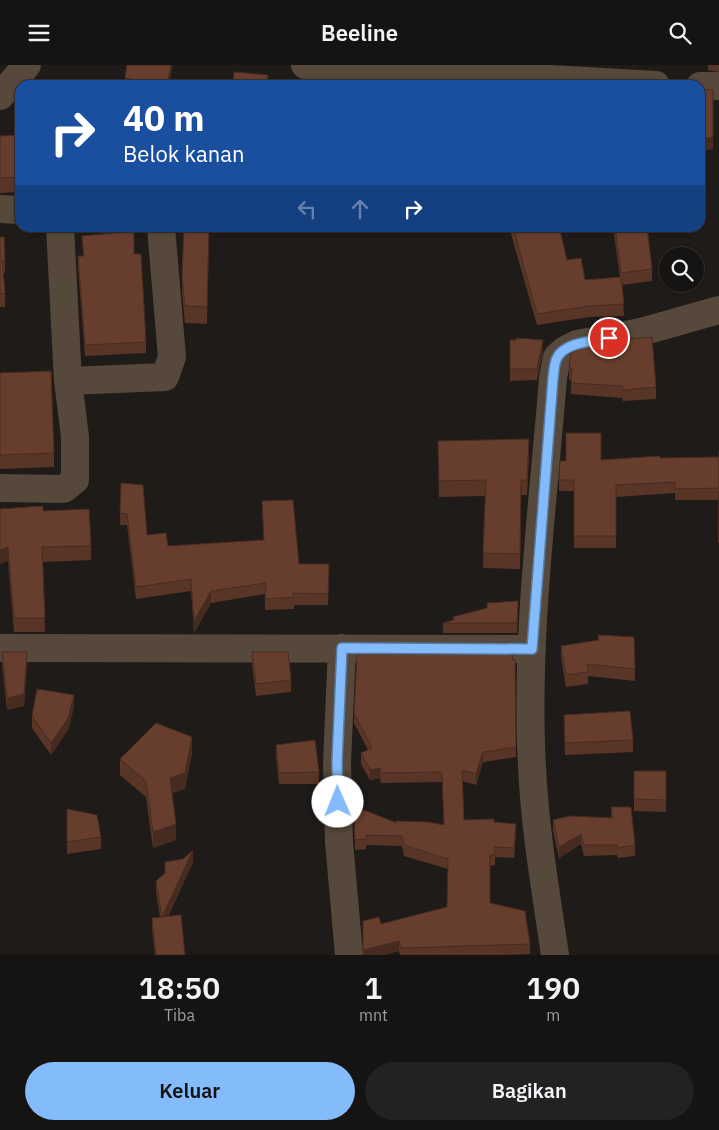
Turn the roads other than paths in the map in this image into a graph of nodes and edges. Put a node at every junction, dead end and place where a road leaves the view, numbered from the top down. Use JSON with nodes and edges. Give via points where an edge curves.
{"nodes":[{"id":1,"x":27,"y":65,"type":"edge"},
{"id":2,"x":305,"y":65,"type":"edge"},
{"id":3,"x":568,"y":80,"type":"edge"},
{"id":4,"x":705,"y":86,"type":"edge"},
{"id":5,"x":719,"y":87,"type":"edge"},
{"id":6,"x":0,"y":96,"type":"edge"},
{"id":7,"x":0,"y":209,"type":"edge"},
{"id":8,"x":15,"y":210,"type":"edge"},
{"id":9,"x":60,"y":232,"type":"edge"},
{"id":10,"x":161,"y":232,"type":"edge"},
{"id":11,"x":719,"y":310,"type":"edge"},
{"id":12,"x":68,"y":381,"type":"junction"},
{"id":13,"x":0,"y":488,"type":"edge"},
{"id":14,"x":0,"y":648,"type":"edge"},
{"id":15,"x":342,"y":648,"type":"junction"},
{"id":16,"x":532,"y":649,"type":"junction"},
{"id":17,"x":349,"y":955,"type":"edge"},
{"id":18,"x":555,"y":955,"type":"edge"}],
"edges":[{"from":1,"to":6,"type":"street"},
{"from":2,"to":3,"type":"street"},
{"from":4,"to":5,"type":"street"},
{"from":7,"to":8,"type":"street"},
{"from":9,"to":12,"type":"street"},
{"from":10,"to":12,"type":"street","via":[[172,357],[165,377]]},
{"from":11,"to":16,"type":"street","via":[[641,332],[578,345],[557,357]]},
{"from":12,"to":13,"type":"street","via":[[75,479],[64,489]]},
{"from":14,"to":15,"type":"street"},
{"from":15,"to":16,"type":"street"},
{"from":15,"to":17,"type":"street","via":[[337,762],[339,842]]},
{"from":16,"to":18,"type":"street","via":[[532,766],[539,846]]}]}
